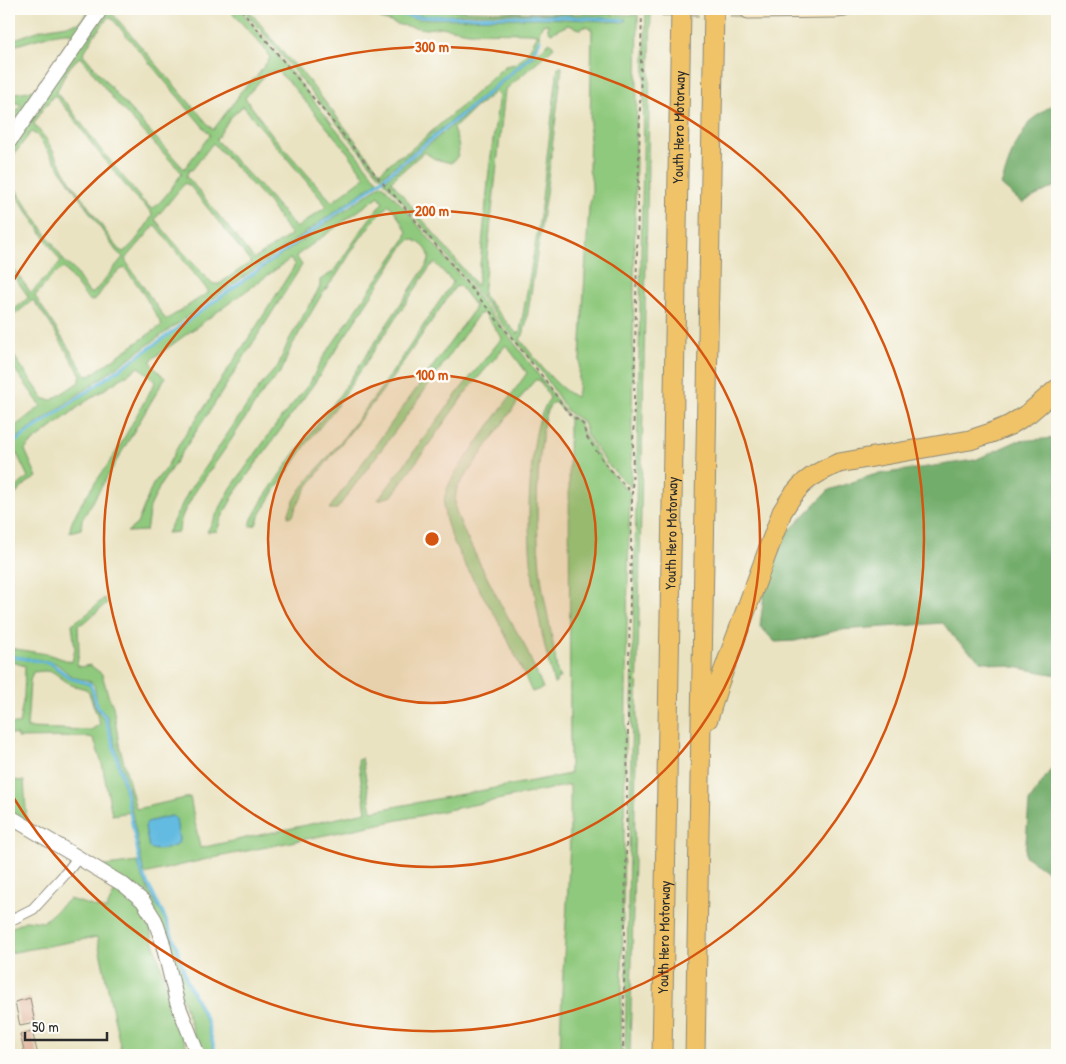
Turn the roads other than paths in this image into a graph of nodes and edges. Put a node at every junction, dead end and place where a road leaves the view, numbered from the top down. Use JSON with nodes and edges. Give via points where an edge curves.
{"nodes":[{"id":1,"x":102,"y":9,"type":"edge"},
{"id":2,"x":681,"y":9,"type":"edge"},
{"id":3,"x":714,"y":9,"type":"edge"},
{"id":4,"x":845,"y":9,"type":"edge"},
{"id":5,"x":748,"y":11,"type":"dead end"},
{"id":6,"x":9,"y":142,"type":"edge"},
{"id":7,"x":1057,"y":389,"type":"edge"},
{"id":8,"x":701,"y":759,"type":"junction"},
{"id":9,"x":9,"y":816,"type":"edge"},
{"id":10,"x":78,"y":858,"type":"junction"},
{"id":11,"x":9,"y":921,"type":"edge"},
{"id":12,"x":198,"y":1055,"type":"edge"},
{"id":13,"x":662,"y":1055,"type":"edge"},
{"id":14,"x":695,"y":1055,"type":"edge"}],
"edges":[{"from":1,"to":6,"type":"street"},
{"from":2,"to":13,"type":"highway","name":"Youth Hero Motorway"},
{"from":3,"to":8,"type":"highway"},
{"from":4,"to":5,"type":"main road"},
{"from":7,"to":8,"type":"highway","via":[[1029,413],[991,433],[970,440],[839,463],[821,470],[792,494],[782,512],[718,686]]},
{"from":8,"to":14,"type":"highway"},
{"from":9,"to":10,"type":"street"},
{"from":10,"to":11,"type":"street","via":[[33,909]]},
{"from":10,"to":12,"type":"street","via":[[132,890],[151,912],[162,940],[177,1002]]}]}
